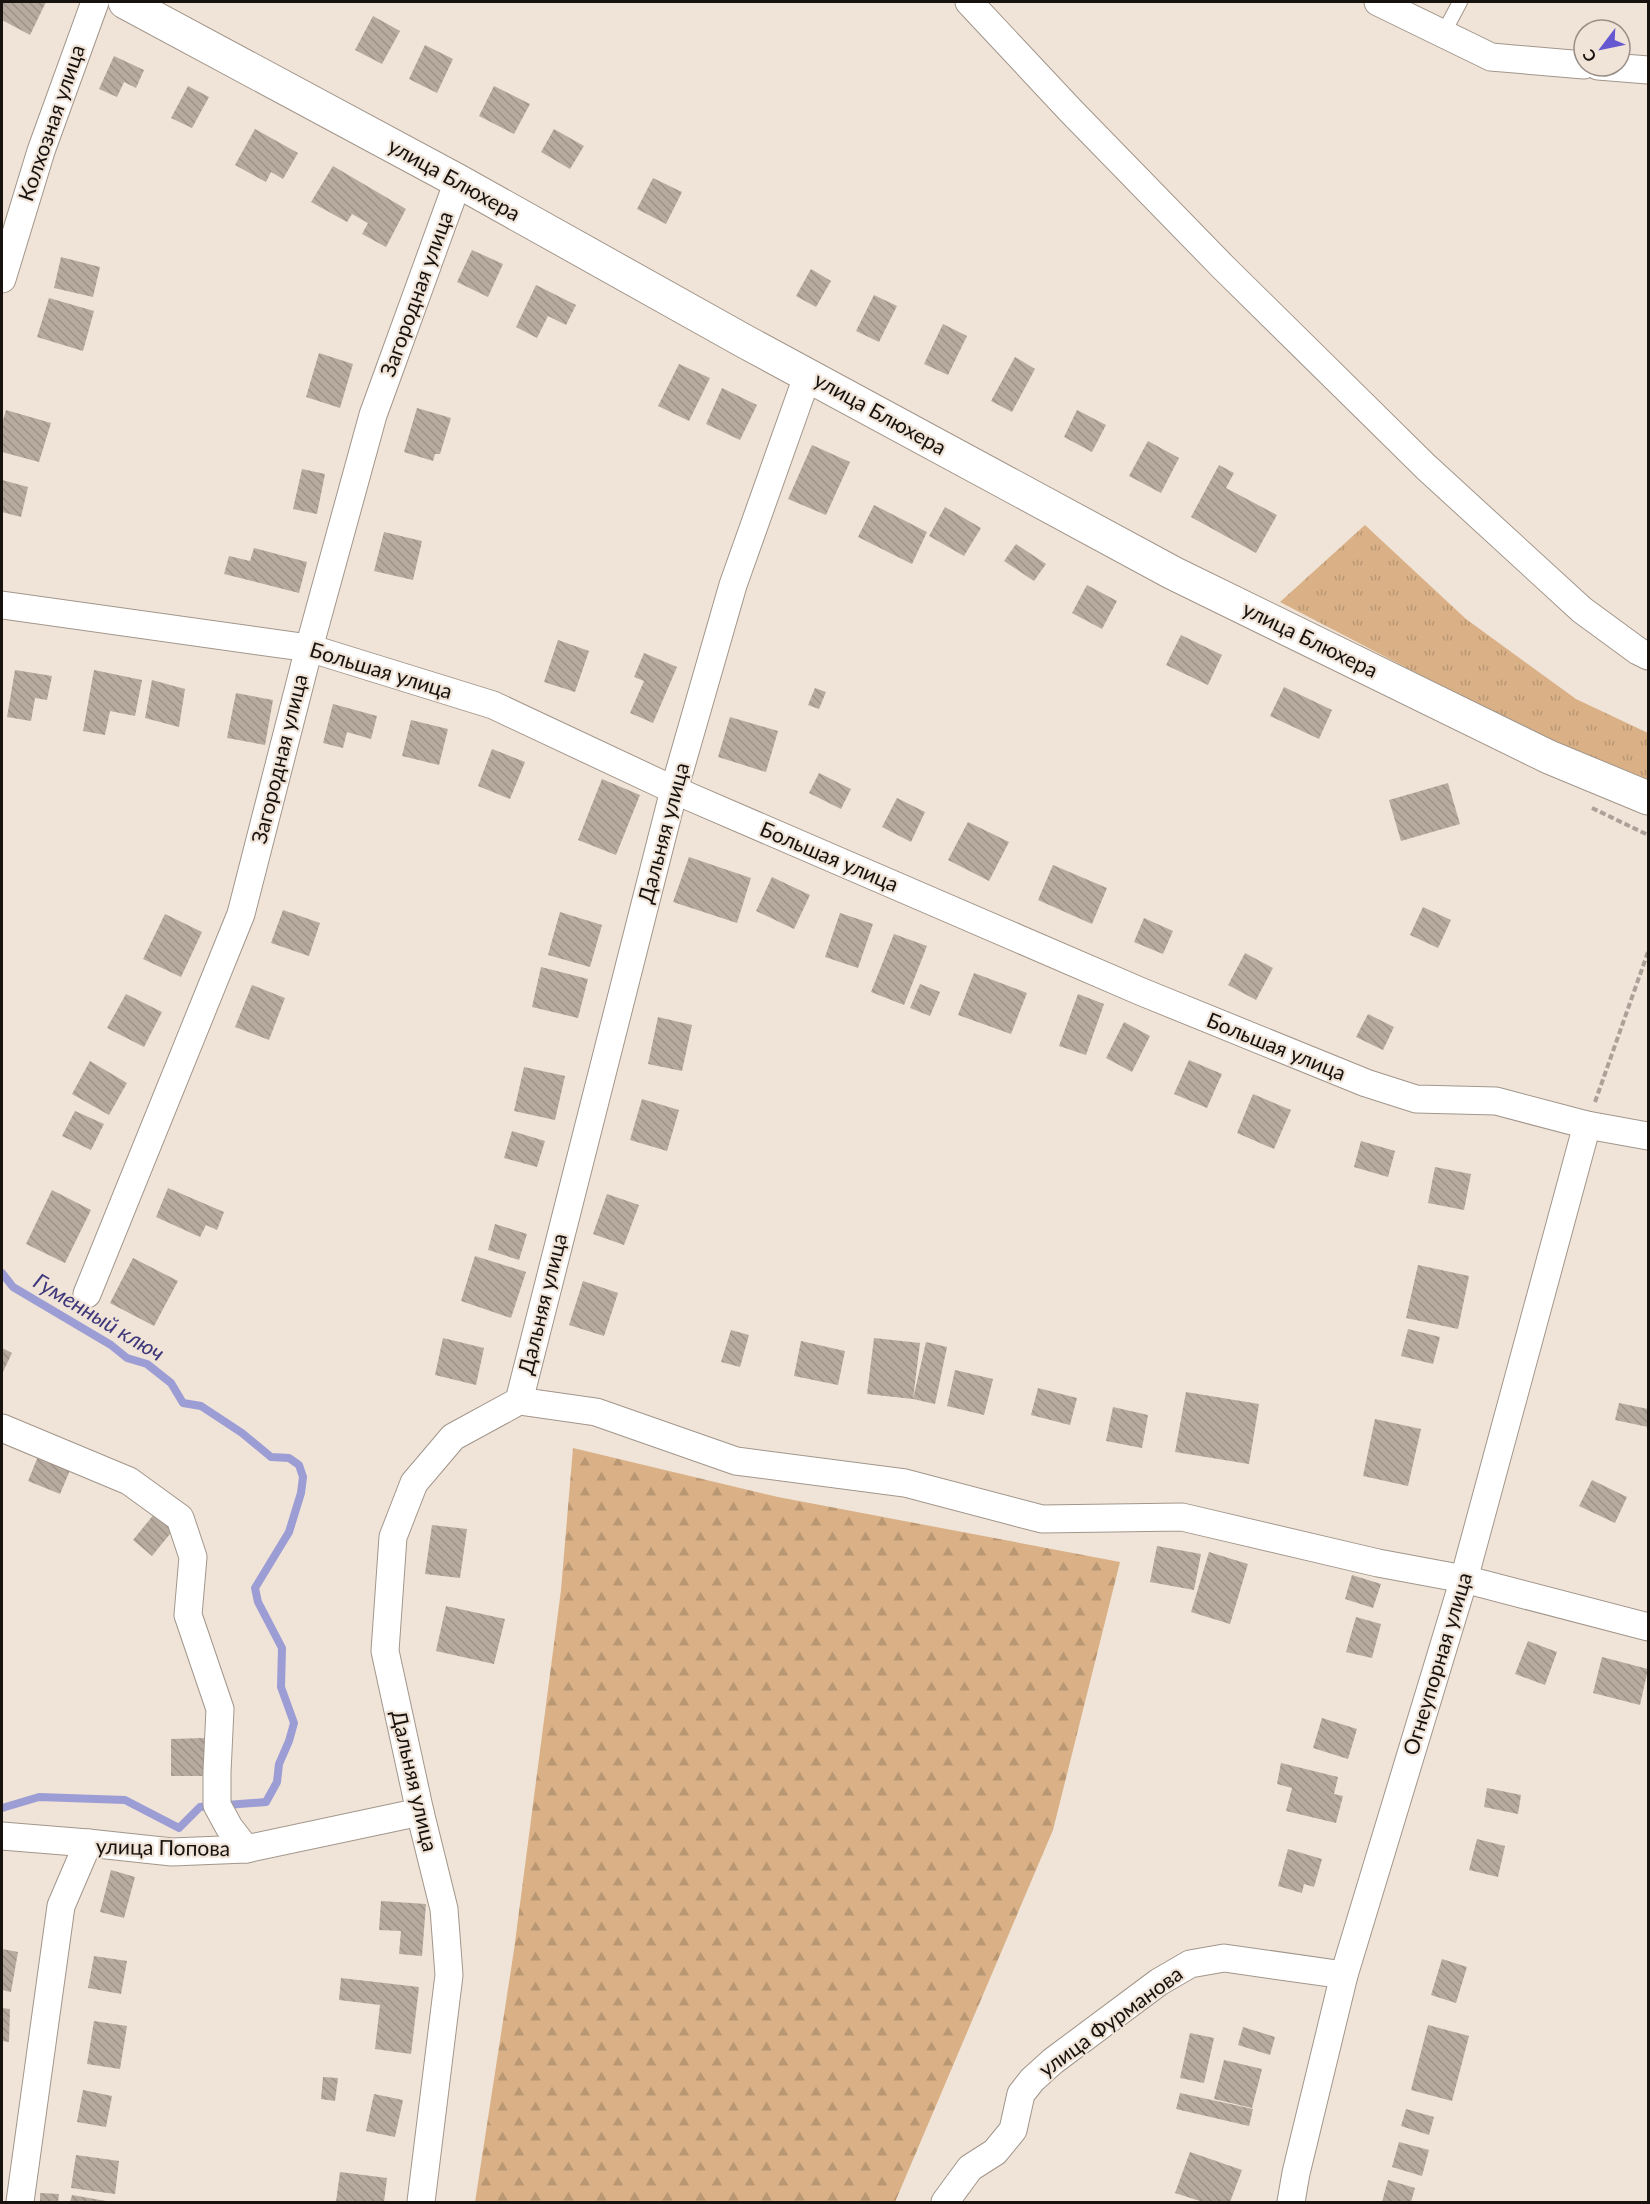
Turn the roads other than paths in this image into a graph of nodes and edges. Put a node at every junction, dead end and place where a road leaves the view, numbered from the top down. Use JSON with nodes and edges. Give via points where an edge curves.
{"nodes":[{"id":1,"x":95,"y":2,"type":"edge"},
{"id":2,"x":125,"y":2,"type":"edge"},
{"id":3,"x":969,"y":2,"type":"edge"},
{"id":4,"x":1378,"y":2,"type":"edge"},
{"id":5,"x":1460,"y":2,"type":"edge"},
{"id":6,"x":1443,"y":34,"type":"junction"},
{"id":7,"x":1572,"y":64,"type":"edge"},
{"id":8,"x":1632,"y":69,"type":"edge"},
{"id":9,"x":1648,"y":70,"type":"edge"},
{"id":10,"x":458,"y":181,"type":"junction"},
{"id":11,"x":2,"y":279,"type":"edge"},
{"id":12,"x":808,"y":374,"type":"junction"},
{"id":13,"x":2,"y":605,"type":"edge"},
{"id":14,"x":309,"y":648,"type":"junction"},
{"id":15,"x":1648,"y":656,"type":"edge"},
{"id":16,"x":674,"y":790,"type":"junction"},
{"id":17,"x":1648,"y":798,"type":"edge"},
{"id":18,"x":1587,"y":1125,"type":"junction"},
{"id":19,"x":1648,"y":1136,"type":"edge"},
{"id":20,"x":87,"y":1294,"type":"dead end"},
{"id":21,"x":519,"y":1401,"type":"junction"},
{"id":22,"x":2,"y":1428,"type":"edge"},
{"id":23,"x":1464,"y":1579,"type":"junction"},
{"id":24,"x":1648,"y":1627,"type":"edge"},
{"id":25,"x":420,"y":1812,"type":"junction"},
{"id":26,"x":2,"y":1836,"type":"edge"},
{"id":27,"x":88,"y":1843,"type":"junction"},
{"id":28,"x":246,"y":1849,"type":"junction"},
{"id":29,"x":1344,"y":1975,"type":"junction"},
{"id":30,"x":20,"y":2202,"type":"edge"},
{"id":31,"x":421,"y":2202,"type":"edge"},
{"id":32,"x":945,"y":2202,"type":"edge"},
{"id":33,"x":1291,"y":2202,"type":"edge"}],
"edges":[{"from":1,"to":11,"type":"street","name":"Колхозная улица","via":[[41,151]]},
{"from":2,"to":10,"type":"main road","name":"улица Блюхера"},
{"from":3,"to":15,"type":"street","via":[[1207,250],[1426,467],[1582,610]]},
{"from":4,"to":6,"type":"street"},
{"from":5,"to":6,"type":"lane"},
{"from":6,"to":7,"type":"street","via":[[1491,57]]},
{"from":8,"to":9,"type":"street"},
{"from":10,"to":12,"type":"main road","name":"улица Блюхера"},
{"from":10,"to":14,"type":"street","name":"Загородная улица","via":[[373,415]]},
{"from":12,"to":16,"type":"street","name":"Дальняя улица","via":[[733,585]]},
{"from":12,"to":17,"type":"main road","name":"улица Блюхера","via":[[1173,573],[1549,757]]},
{"from":13,"to":14,"type":"street","name":"Большая улица"},
{"from":14,"to":16,"type":"street","name":"Большая улица","via":[[493,705]]},
{"from":14,"to":20,"type":"street","name":"Загородная улица","via":[[241,914]]},
{"from":16,"to":18,"type":"street","name":"Большая улица","via":[[1142,992],[1366,1083],[1416,1099],[1496,1101]]},
{"from":16,"to":21,"type":"street","name":"Дальняя улица"},
{"from":18,"to":19,"type":"street","name":"Большая улица"},
{"from":18,"to":23,"type":"street","name":"Огнеупорная улица"},
{"from":21,"to":23,"type":"street","via":[[596,1412],[736,1461],[905,1483],[1042,1519],[1182,1516],[1378,1563]]},
{"from":21,"to":25,"type":"street","name":"Дальняя улица","via":[[453,1437],[414,1483],[393,1538],[385,1651]]},
{"from":22,"to":28,"type":"street","via":[[129,1481],[180,1518],[193,1557],[188,1615],[220,1709],[217,1805]]},
{"from":23,"to":24,"type":"street"},
{"from":23,"to":29,"type":"street","name":"Огнеупорная улица"},
{"from":25,"to":28,"type":"street","name":"улица Попова"},
{"from":25,"to":31,"type":"street","name":"Дальняя улица","via":[[444,1909],[449,1975]]},
{"from":26,"to":27,"type":"street"},
{"from":27,"to":28,"type":"street","name":"улица Попова","via":[[172,1852]]},
{"from":27,"to":30,"type":"street","name":"улица Попова","via":[[61,1906]]},
{"from":29,"to":32,"type":"street","name":"улица Фурманова","via":[[1224,1958],[1190,1964],[1159,1982],[1032,2080],[1021,2094],[1013,2130],[995,2152],[970,2168]]},
{"from":29,"to":33,"type":"street","name":"Огнеупорная улица"}]}
